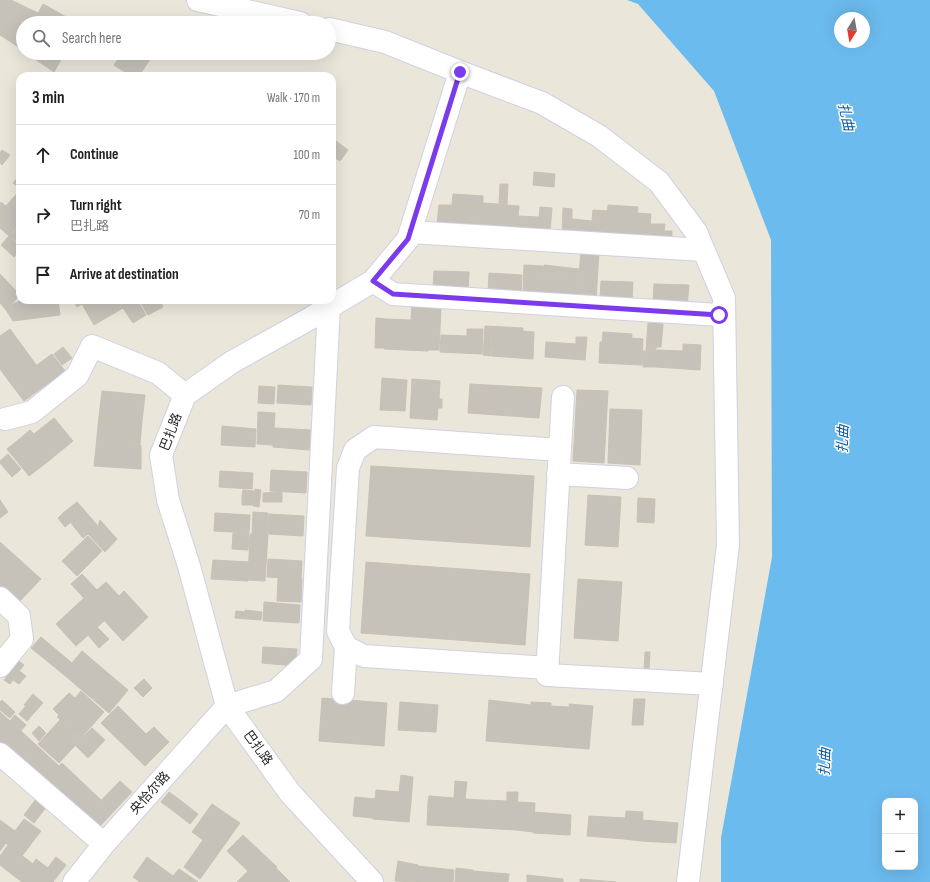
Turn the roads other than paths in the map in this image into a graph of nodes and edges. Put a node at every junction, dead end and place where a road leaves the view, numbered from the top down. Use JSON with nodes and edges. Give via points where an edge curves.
{"nodes":[{"id":1,"x":198,"y":0,"type":"edge"},
{"id":2,"x":269,"y":16,"type":"edge"},
{"id":3,"x":336,"y":31,"type":"edge"},
{"id":4,"x":460,"y":72,"type":"junction"},
{"id":5,"x":410,"y":232,"type":"junction"},
{"id":6,"x":703,"y":250,"type":"junction"},
{"id":7,"x":373,"y":281,"type":"junction"},
{"id":8,"x":336,"y":303,"type":"edge"},
{"id":9,"x":334,"y":304,"type":"edge"},
{"id":10,"x":329,"y":307,"type":"junction"},
{"id":11,"x":719,"y":315,"type":"dead end"},
{"id":12,"x":185,"y":395,"type":"junction"},
{"id":13,"x":563,"y":397,"type":"dead end"},
{"id":14,"x":5,"y":419,"type":"dead end"},
{"id":15,"x":560,"y":450,"type":"junction"},
{"id":16,"x":558,"y":474,"type":"junction"},
{"id":17,"x":627,"y":478,"type":"dead end"},
{"id":18,"x":0,"y":598,"type":"edge"},
{"id":19,"x":346,"y":648,"type":"junction"},
{"id":20,"x":0,"y":666,"type":"edge"},
{"id":21,"x":548,"y":668,"type":"junction"},
{"id":22,"x":712,"y":684,"type":"junction"},
{"id":23,"x":343,"y":693,"type":"dead end"},
{"id":24,"x":227,"y":706,"type":"junction"},
{"id":25,"x":0,"y":754,"type":"edge"},
{"id":26,"x":104,"y":844,"type":"junction"},
{"id":27,"x":85,"y":879,"type":"edge"},
{"id":28,"x":372,"y":882,"type":"edge"},
{"id":29,"x":688,"y":882,"type":"edge"}],
"edges":[{"from":1,"to":2,"type":"street"},
{"from":3,"to":4,"type":"street","via":[[385,42]]},
{"from":4,"to":5,"type":"street"},
{"from":4,"to":6,"type":"street","via":[[542,102],[599,136],[659,182],[696,232]]},
{"from":5,"to":6,"type":"street"},
{"from":5,"to":7,"type":"street","via":[[408,239]]},
{"from":6,"to":22,"type":"street","via":[[724,298],[728,546]]},
{"from":7,"to":8,"type":"street"},
{"from":7,"to":11,"type":"street","via":[[393,294]]},
{"from":9,"to":10,"type":"street"},
{"from":10,"to":12,"type":"street","via":[[232,362]]},
{"from":10,"to":24,"type":"street","via":[[311,659],[276,692]]},
{"from":12,"to":14,"type":"street","via":[[158,372],[92,346],[77,376],[32,412]]},
{"from":12,"to":24,"type":"street","name":"巴扎路","via":[[161,455],[168,500],[189,566]]},
{"from":13,"to":15,"type":"street"},
{"from":15,"to":16,"type":"street"},
{"from":15,"to":19,"type":"street","via":[[374,437],[355,450],[348,468],[338,631]]},
{"from":16,"to":17,"type":"street"},
{"from":16,"to":21,"type":"street"},
{"from":18,"to":20,"type":"street","via":[[19,616],[22,639]]},
{"from":19,"to":21,"type":"street","via":[[364,656]]},
{"from":19,"to":23,"type":"street"},
{"from":21,"to":22,"type":"street","via":[[547,675]]},
{"from":22,"to":29,"type":"street"},
{"from":24,"to":26,"type":"street","name":"央恰尔路"},
{"from":24,"to":28,"type":"street","name":"巴扎路","via":[[290,793]]},
{"from":25,"to":26,"type":"street"},
{"from":26,"to":27,"type":"street","name":"央恰尔路"}]}
